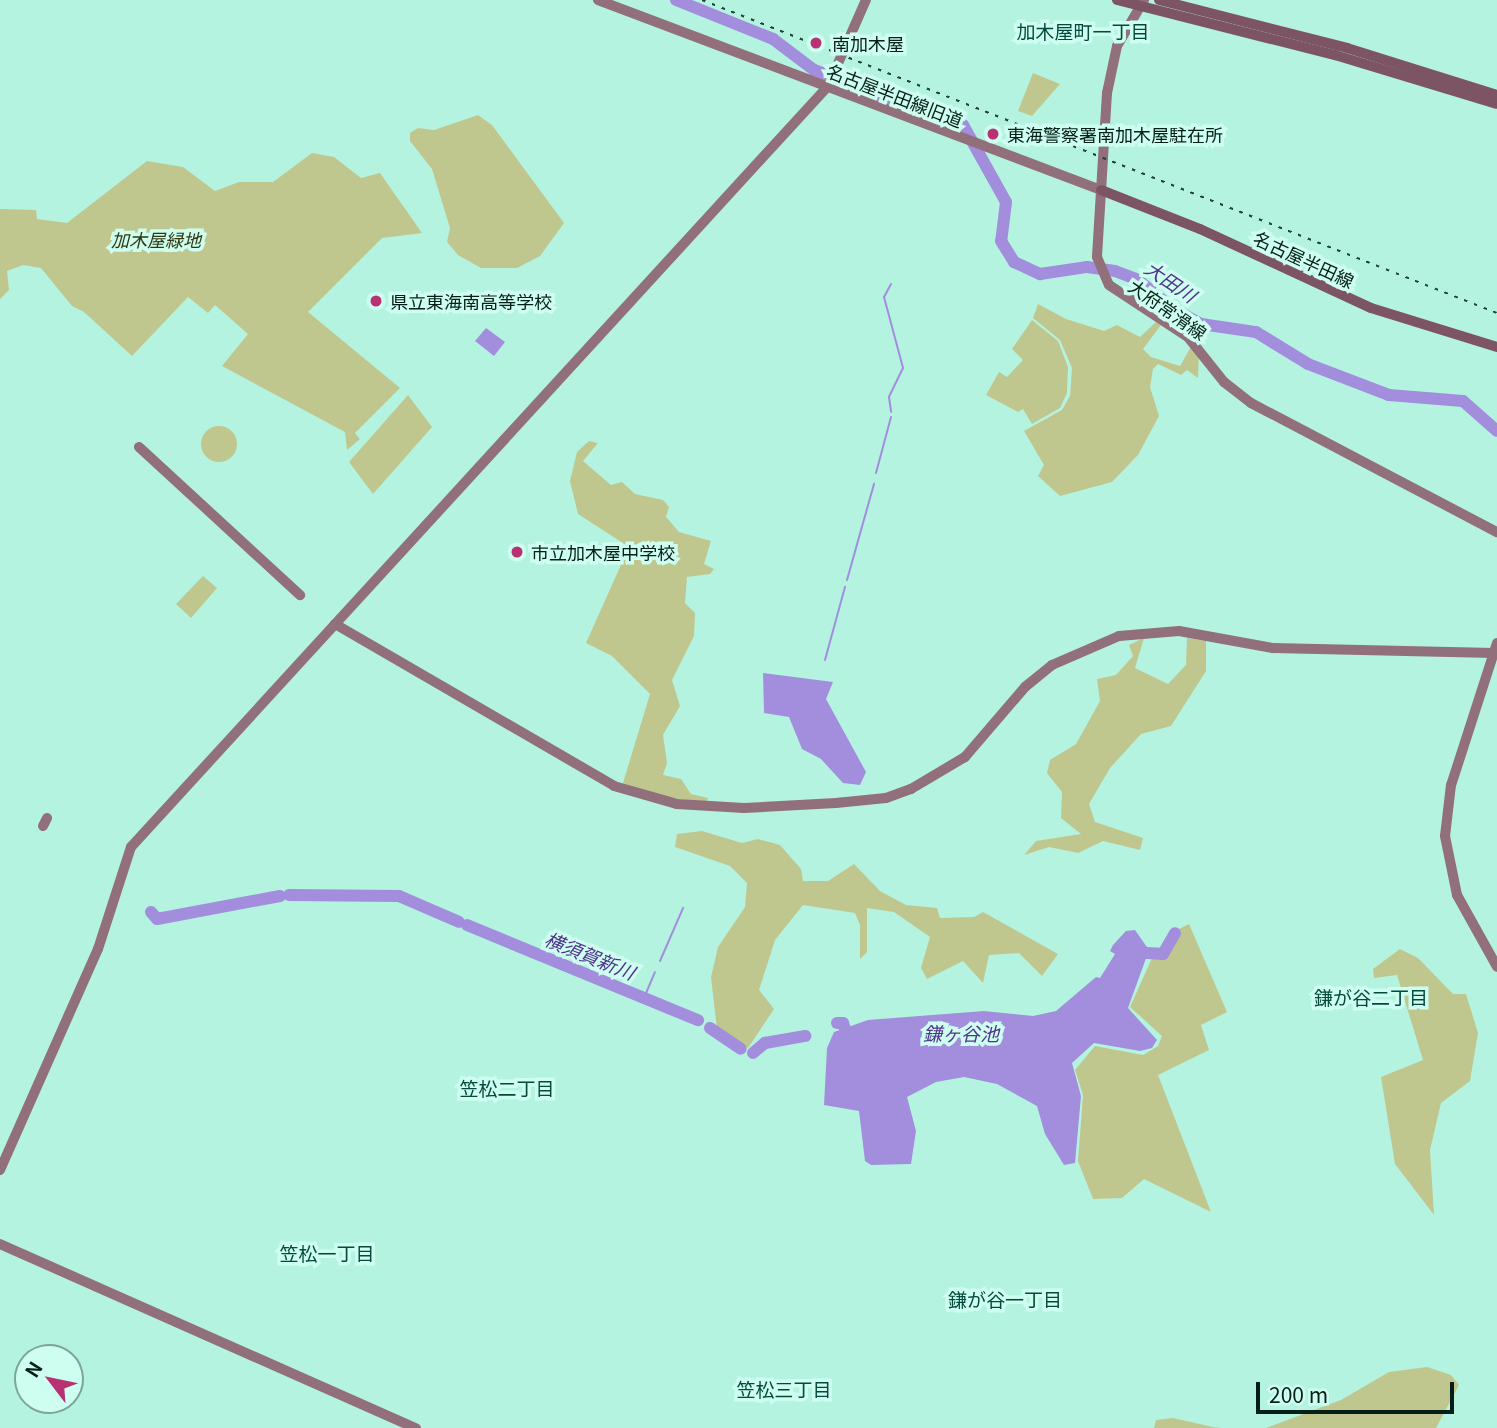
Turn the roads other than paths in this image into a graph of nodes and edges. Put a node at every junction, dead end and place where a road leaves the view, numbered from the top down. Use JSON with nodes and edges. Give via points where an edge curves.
{"nodes":[{"id":1,"x":598,"y":0,"type":"edge"},
{"id":2,"x":866,"y":0,"type":"edge"},
{"id":3,"x":1117,"y":0,"type":"edge"},
{"id":4,"x":1160,"y":0,"type":"edge"},
{"id":5,"x":1142,"y":3,"type":"edge"},
{"id":6,"x":831,"y":80,"type":"junction"},
{"id":7,"x":1497,"y":95,"type":"edge"},
{"id":8,"x":1497,"y":104,"type":"edge"},
{"id":9,"x":1101,"y":190,"type":"junction"},
{"id":10,"x":1497,"y":347,"type":"edge"},
{"id":11,"x":139,"y":447,"type":"dead end"},
{"id":12,"x":1497,"y":532,"type":"edge"},
{"id":13,"x":300,"y":594,"type":"dead end"},
{"id":14,"x":335,"y":624,"type":"junction"},
{"id":15,"x":1495,"y":648,"type":"edge"},
{"id":16,"x":1497,"y":967,"type":"edge"},
{"id":17,"x":0,"y":1170,"type":"edge"},
{"id":18,"x":0,"y":1244,"type":"edge"},
{"id":19,"x":415,"y":1428,"type":"edge"}],
"edges":[{"from":1,"to":6,"type":"street","name":"名古屋半田線旧道"},
{"from":2,"to":6,"type":"street"},
{"from":3,"to":5,"type":"main road"},
{"from":4,"to":7,"type":"main road","via":[[1347,48]]},
{"from":5,"to":8,"type":"main road"},
{"from":5,"to":9,"type":"street","name":"大府常滑線","via":[[1112,62]]},
{"from":6,"to":9,"type":"street","name":"名古屋半田線旧道","via":[[971,141]]},
{"from":6,"to":14,"type":"street"},
{"from":9,"to":10,"type":"main road","name":"名古屋半田線","via":[[1200,229],[1371,308]]},
{"from":9,"to":12,"type":"street","name":"大府常滑線","via":[[1097,257],[1117,293],[1188,337],[1216,374],[1251,402]]},
{"from":11,"to":13,"type":"street"},
{"from":14,"to":15,"type":"street","via":[[614,786],[677,804],[730,808],[886,798],[911,789],[965,757],[1025,687],[1052,665],[1119,636],[1179,631],[1273,648]]},
{"from":14,"to":17,"type":"street","via":[[124,860],[98,949]]},
{"from":15,"to":16,"type":"street","via":[[1451,785],[1445,836],[1457,895]]},
{"from":18,"to":19,"type":"street"}]}
